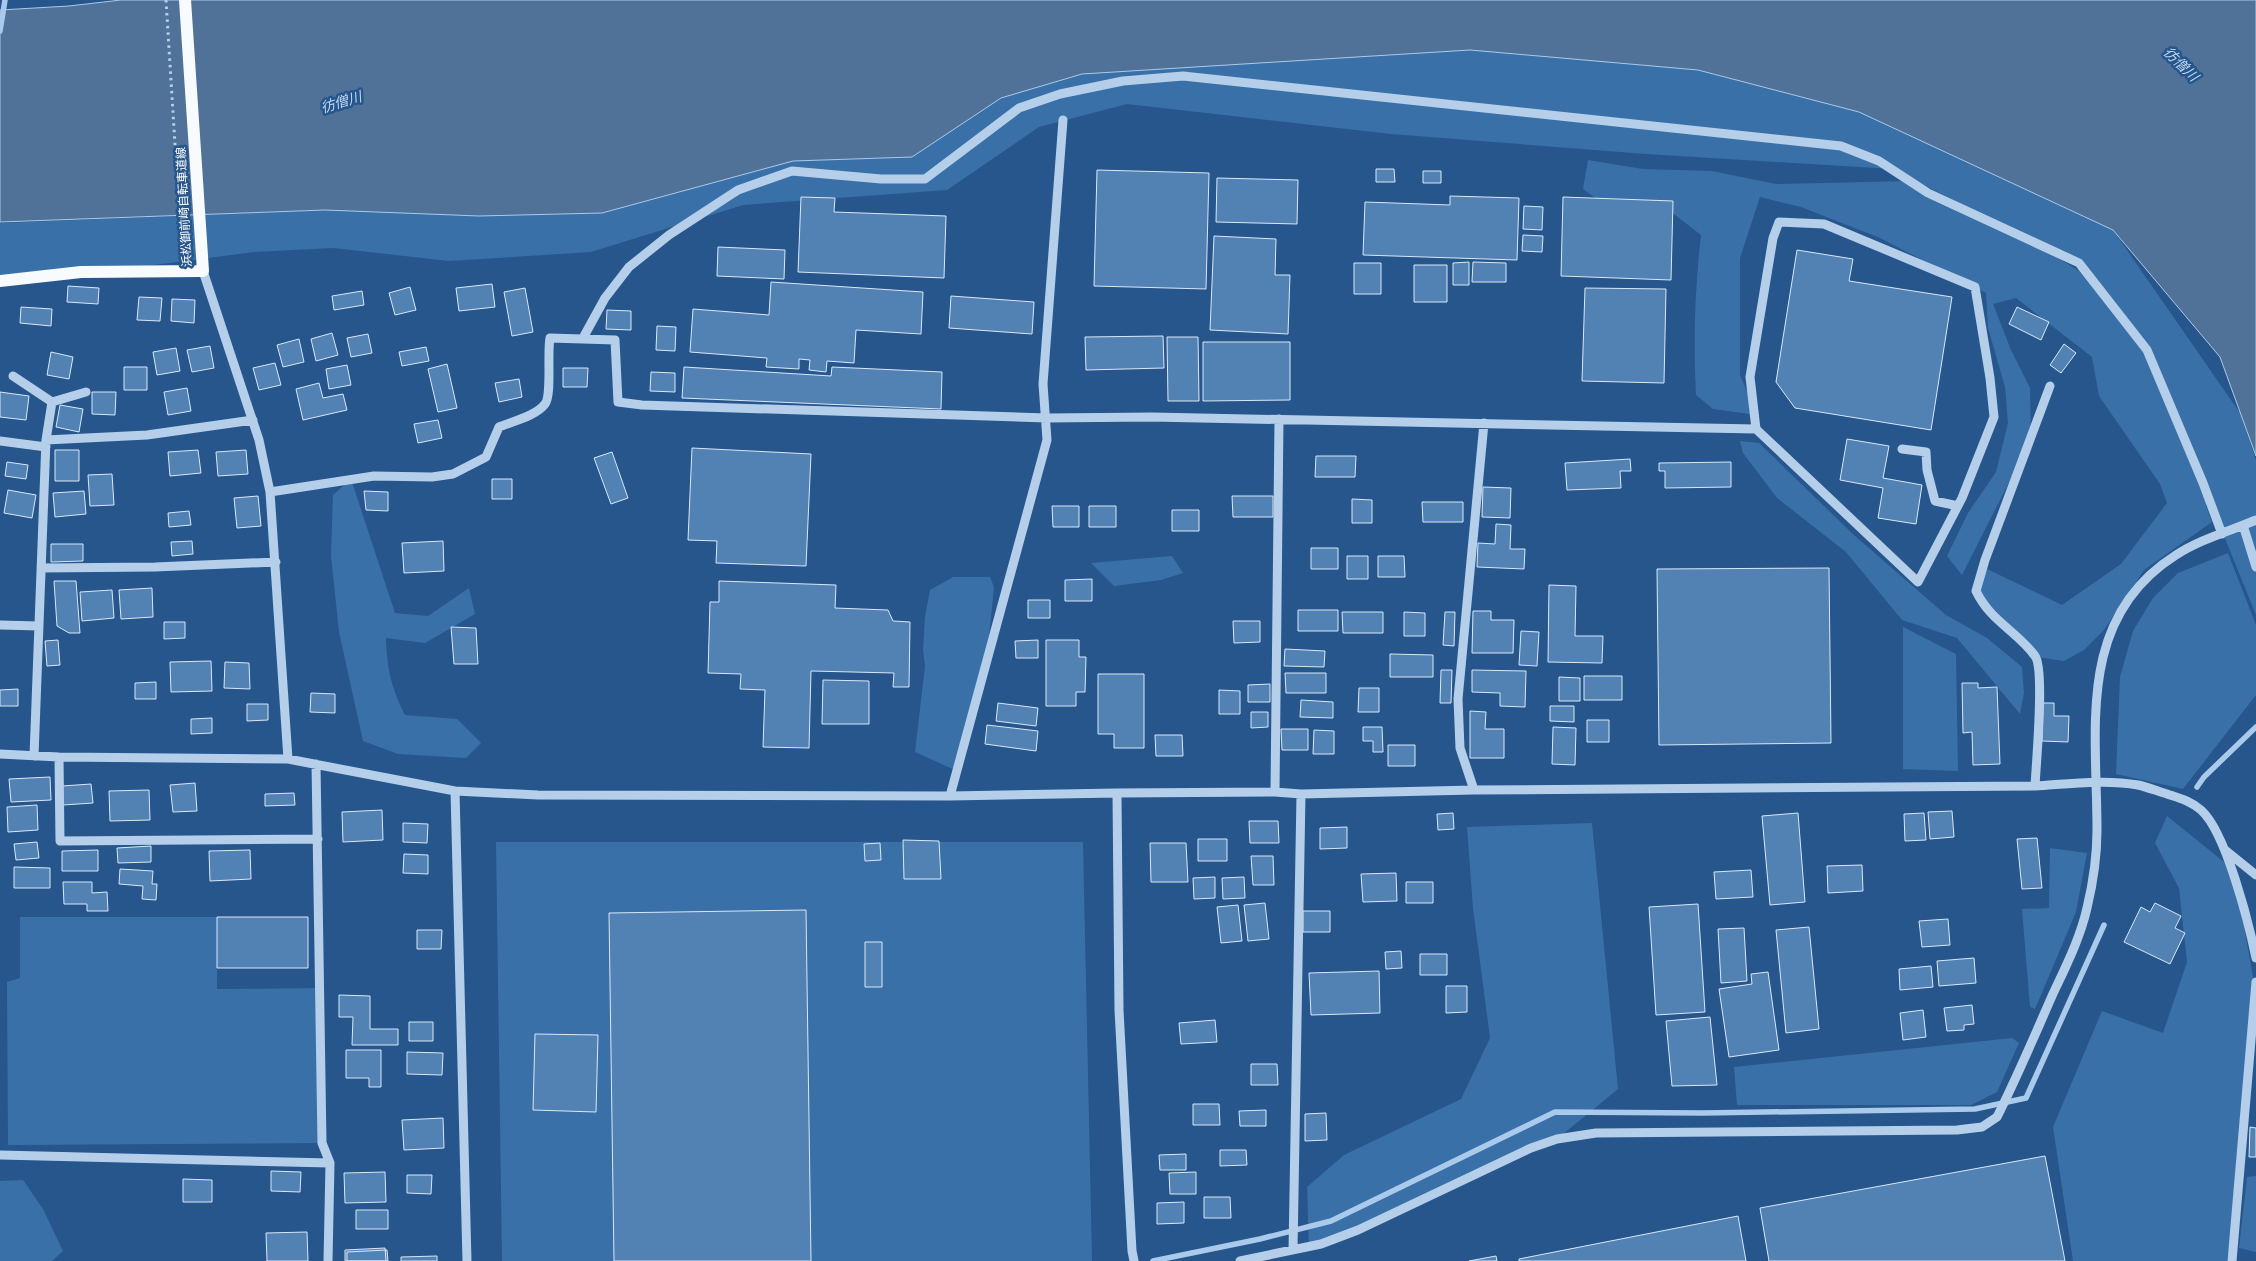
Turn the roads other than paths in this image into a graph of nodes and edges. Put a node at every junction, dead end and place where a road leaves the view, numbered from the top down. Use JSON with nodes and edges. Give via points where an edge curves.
{"nodes":[{"id":1,"x":185,"y":0,"type":"edge"},
{"id":2,"x":1063,"y":120,"type":"dead end"},
{"id":3,"x":204,"y":270,"type":"junction"},
{"id":4,"x":0,"y":281,"type":"edge"},
{"id":5,"x":583,"y":338,"type":"junction"},
{"id":6,"x":14,"y":376,"type":"dead end"},
{"id":7,"x":2050,"y":386,"type":"dead end"},
{"id":8,"x":86,"y":392,"type":"dead end"},
{"id":9,"x":52,"y":402,"type":"junction"},
{"id":10,"x":1047,"y":418,"type":"junction"},
{"id":11,"x":1279,"y":419,"type":"junction"},
{"id":12,"x":253,"y":420,"type":"junction"},
{"id":13,"x":1484,"y":423,"type":"junction"},
{"id":14,"x":1756,"y":429,"type":"junction"},
{"id":15,"x":0,"y":441,"type":"edge"},
{"id":16,"x":46,"y":443,"type":"junction"},
{"id":17,"x":1902,"y":449,"type":"dead end"},
{"id":18,"x":270,"y":492,"type":"junction"},
{"id":19,"x":1958,"y":506,"type":"junction"},
{"id":20,"x":2256,"y":520,"type":"edge"},
{"id":21,"x":2243,"y":526,"type":"junction"},
{"id":22,"x":2222,"y":534,"type":"junction"},
{"id":23,"x":276,"y":562,"type":"junction"},
{"id":24,"x":2256,"y":567,"type":"edge"},
{"id":25,"x":41,"y":568,"type":"junction"},
{"id":26,"x":0,"y":625,"type":"edge"},
{"id":27,"x":39,"y":626,"type":"junction"},
{"id":28,"x":0,"y":754,"type":"edge"},
{"id":29,"x":34,"y":756,"type":"junction"},
{"id":30,"x":59,"y":757,"type":"junction"},
{"id":31,"x":288,"y":758,"type":"junction"},
{"id":32,"x":316,"y":764,"type":"junction"},
{"id":33,"x":2096,"y":783,"type":"junction"},
{"id":34,"x":2035,"y":786,"type":"junction"},
{"id":35,"x":1474,"y":790,"type":"junction"},
{"id":36,"x":455,"y":791,"type":"junction"},
{"id":37,"x":1275,"y":792,"type":"junction"},
{"id":38,"x":1117,"y":793,"type":"junction"},
{"id":39,"x":1301,"y":794,"type":"junction"},
{"id":40,"x":950,"y":796,"type":"junction"},
{"id":41,"x":318,"y":839,"type":"junction"},
{"id":42,"x":2224,"y":850,"type":"junction"},
{"id":43,"x":2256,"y":874,"type":"edge"},
{"id":44,"x":2256,"y":958,"type":"edge"},
{"id":45,"x":2256,"y":982,"type":"edge"},
{"id":46,"x":0,"y":1156,"type":"edge"},
{"id":47,"x":330,"y":1163,"type":"junction"},
{"id":48,"x":1293,"y":1250,"type":"junction"},
{"id":49,"x":328,"y":1261,"type":"edge"},
{"id":50,"x":467,"y":1261,"type":"edge"},
{"id":51,"x":1134,"y":1261,"type":"edge"},
{"id":52,"x":1240,"y":1261,"type":"edge"},
{"id":53,"x":2232,"y":1261,"type":"edge"}],
"edges":[{"from":1,"to":3,"type":"main road","name":"浜松御前崎自転車道線"},
{"from":2,"to":10,"type":"street","via":[[1043,384]]},
{"from":3,"to":4,"type":"main road","name":"浜松御前崎自転車道線","via":[[81,272]]},
{"from":3,"to":12,"type":"street"},
{"from":5,"to":10,"type":"street","via":[[615,340],[618,402]]},
{"from":5,"to":18,"type":"street","via":[[550,338],[547,352],[548,398],[544,406],[499,426],[486,457],[453,474],[374,476]]},
{"from":5,"to":22,"type":"street","via":[[605,298],[628,267],[669,235],[738,190],[792,171],[924,180],[1019,108],[1060,94],[1123,81],[1183,76],[1841,146],[1879,161],[1928,193],[2079,264],[2147,350]]},
{"from":6,"to":9,"type":"street"},
{"from":7,"to":34,"type":"street","via":[[1976,591],[1983,607],[2036,657],[2040,677]]},
{"from":8,"to":9,"type":"street"},
{"from":9,"to":16,"type":"street"},
{"from":10,"to":11,"type":"street"},
{"from":10,"to":40,"type":"street","via":[[1047,440]]},
{"from":11,"to":13,"type":"street"},
{"from":11,"to":37,"type":"street"},
{"from":12,"to":16,"type":"street","via":[[147,435]]},
{"from":12,"to":18,"type":"street"},
{"from":13,"to":14,"type":"street"},
{"from":13,"to":35,"type":"street","via":[[1458,699],[1460,748]]},
{"from":14,"to":19,"type":"street","via":[[1918,582]]},
{"from":14,"to":19,"type":"street","via":[[1750,377],[1773,238],[1779,222],[1824,224],[1975,287],[1994,418]]},
{"from":15,"to":16,"type":"street"},
{"from":16,"to":25,"type":"street"},
{"from":17,"to":19,"type":"street","via":[[1926,452],[1935,501]]},
{"from":18,"to":23,"type":"street"},
{"from":20,"to":21,"type":"street"},
{"from":21,"to":22,"type":"street"},
{"from":21,"to":24,"type":"street"},
{"from":22,"to":33,"type":"street","via":[[2194,544],[2156,570],[2127,600],[2115,618],[2098,673]]},
{"from":23,"to":25,"type":"street"},
{"from":23,"to":31,"type":"street"},
{"from":25,"to":27,"type":"street"},
{"from":26,"to":27,"type":"street"},
{"from":27,"to":29,"type":"street"},
{"from":28,"to":29,"type":"street"},
{"from":29,"to":30,"type":"street"},
{"from":30,"to":31,"type":"street"},
{"from":30,"to":41,"type":"street","via":[[60,841]]},
{"from":31,"to":32,"type":"street"},
{"from":32,"to":36,"type":"street"},
{"from":32,"to":41,"type":"street"},
{"from":33,"to":34,"type":"street"},
{"from":33,"to":42,"type":"street","via":[[2137,785],[2187,800],[2213,823]]},
{"from":33,"to":48,"type":"street","via":[[2094,872],[2077,941],[1997,1117],[1982,1127],[1958,1130],[1596,1133],[1558,1138],[1358,1230]]},
{"from":34,"to":35,"type":"street"},
{"from":35,"to":39,"type":"street"},
{"from":36,"to":40,"type":"street","via":[[538,795]]},
{"from":36,"to":50,"type":"street"},
{"from":37,"to":38,"type":"street"},
{"from":37,"to":39,"type":"street"},
{"from":38,"to":40,"type":"street"},
{"from":38,"to":51,"type":"street","via":[[1119,1010]]},
{"from":39,"to":48,"type":"street"},
{"from":41,"to":47,"type":"street","via":[[322,1143]]},
{"from":42,"to":43,"type":"street"},
{"from":42,"to":44,"type":"street"},
{"from":45,"to":53,"type":"street"},
{"from":46,"to":47,"type":"street"},
{"from":47,"to":49,"type":"street"},
{"from":48,"to":52,"type":"street"}]}
